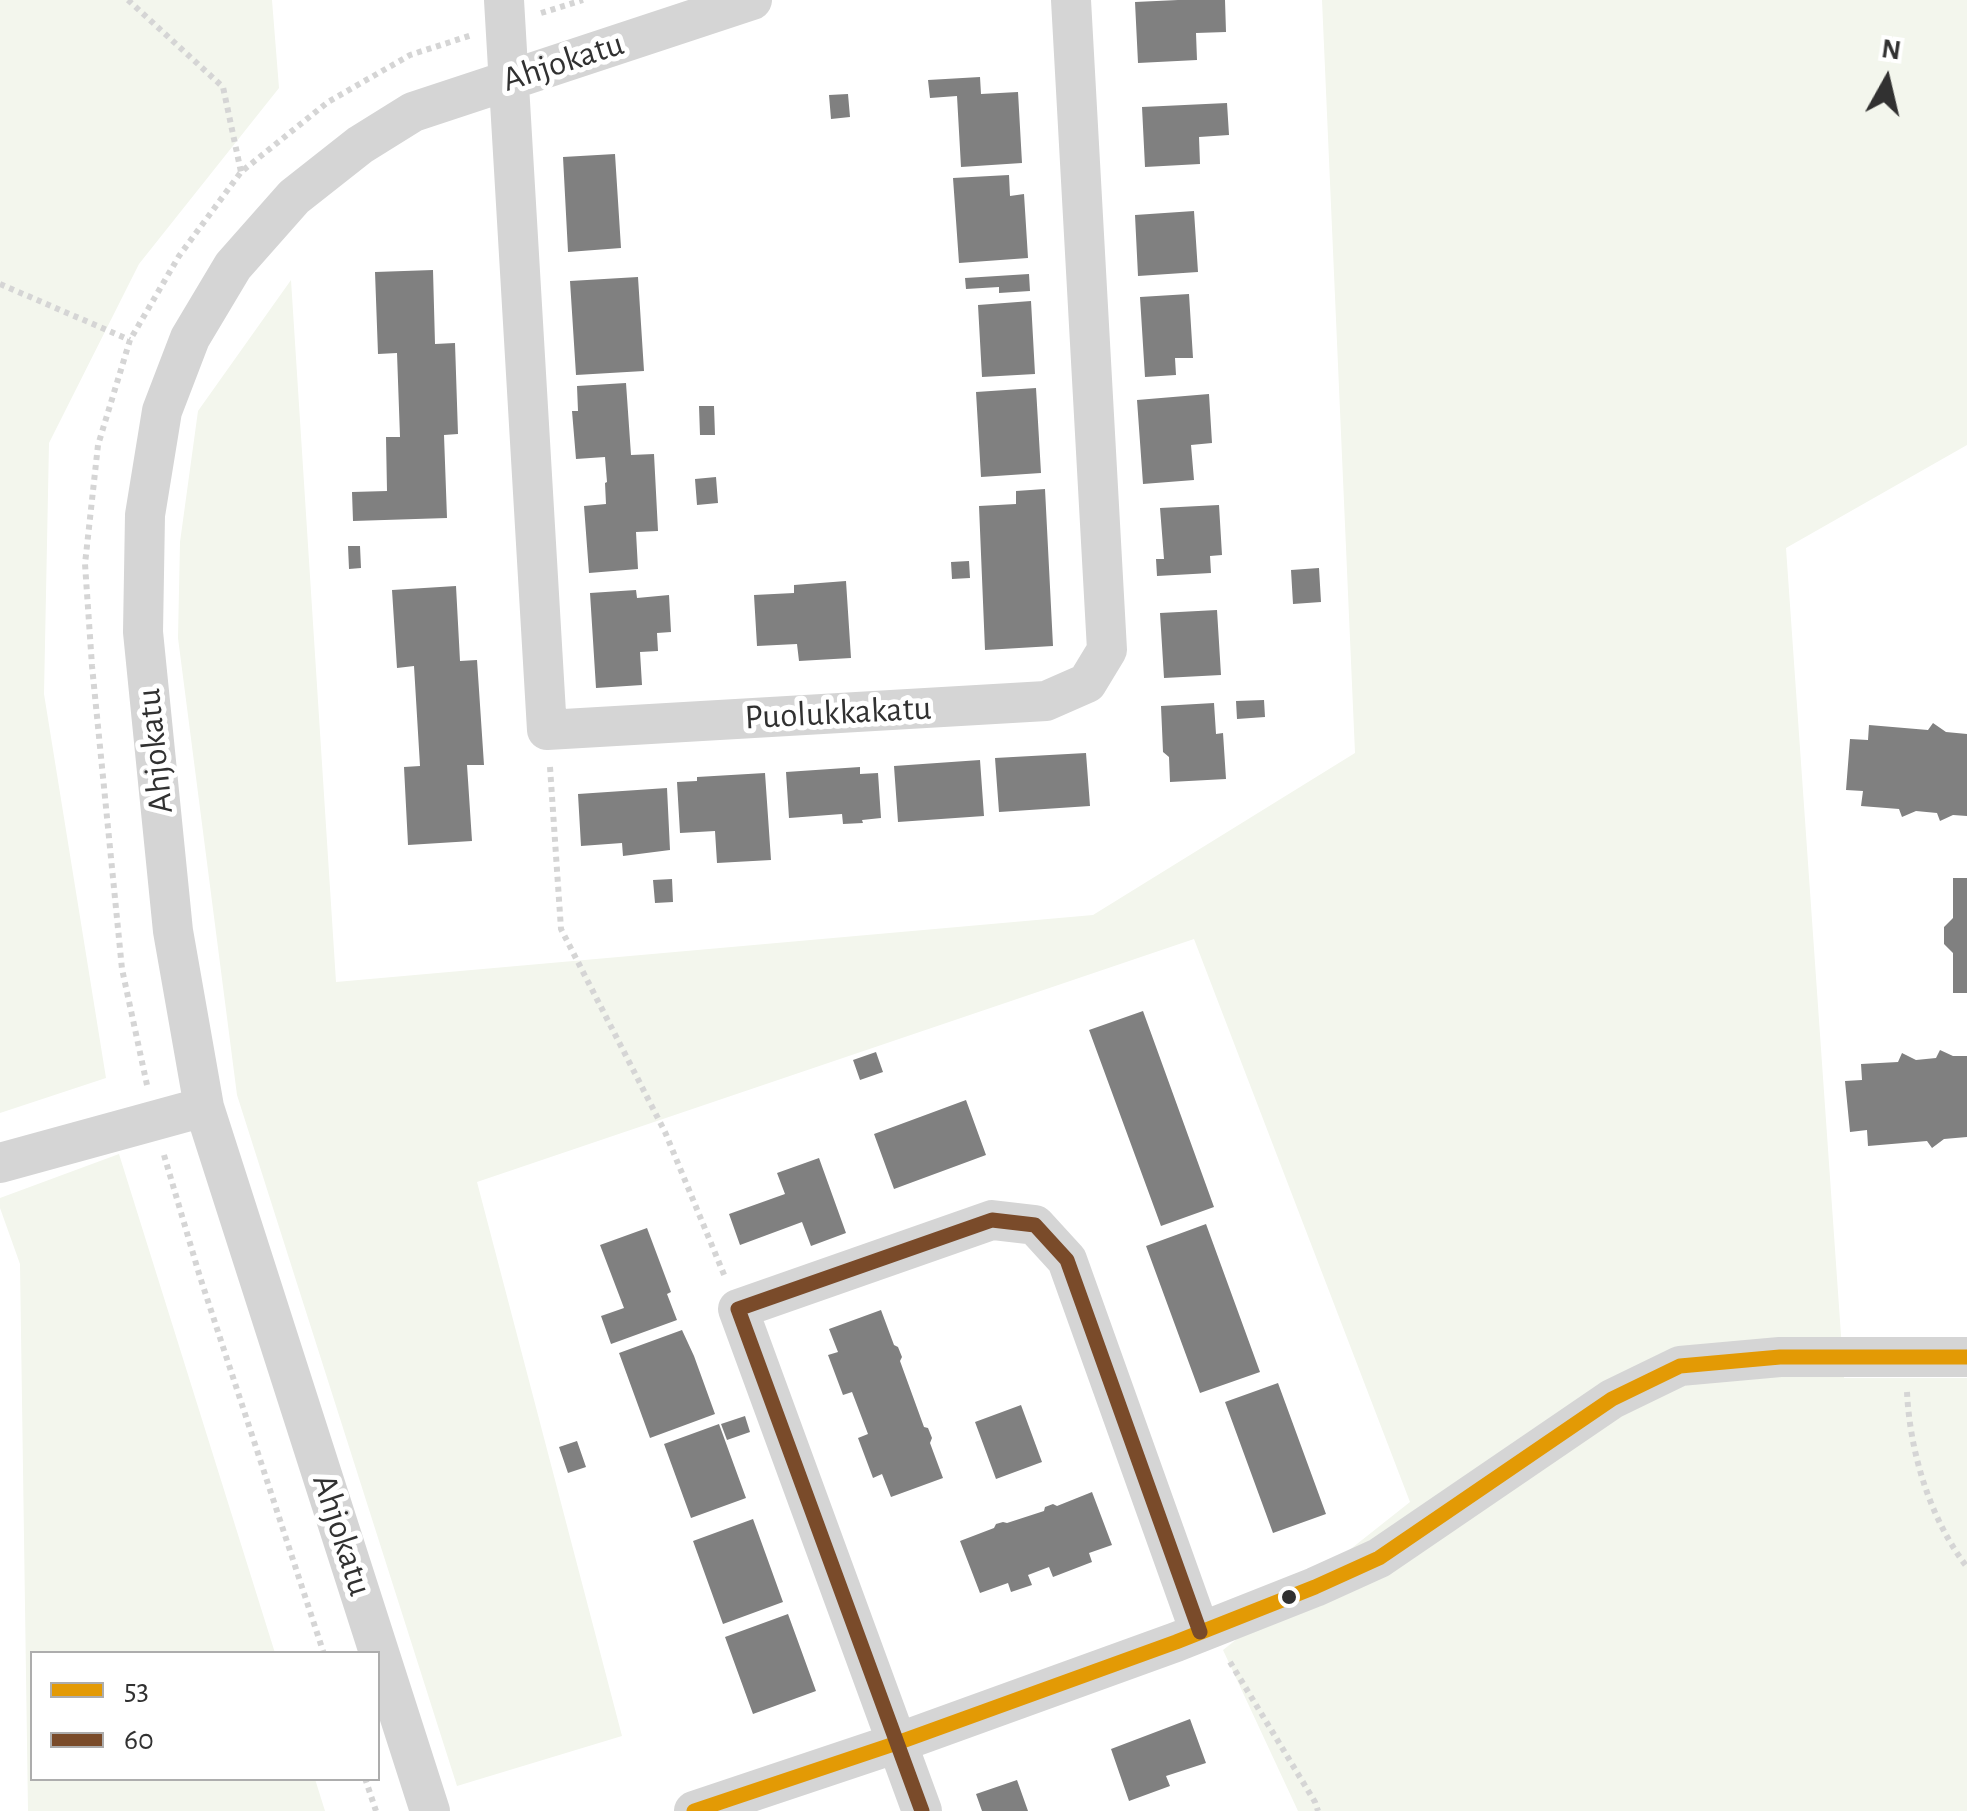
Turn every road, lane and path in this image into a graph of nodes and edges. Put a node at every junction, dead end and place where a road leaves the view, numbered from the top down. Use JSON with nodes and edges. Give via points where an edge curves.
{"nodes":[{"id":1,"x":128,"y":0,"type":"edge"},
{"id":2,"x":583,"y":0,"type":"edge"},
{"id":3,"x":752,"y":0,"type":"edge"},
{"id":4,"x":1071,"y":0,"type":"edge"},
{"id":5,"x":505,"y":12,"type":"edge"},
{"id":6,"x":508,"y":80,"type":"junction"},
{"id":7,"x":241,"y":172,"type":"junction"},
{"id":8,"x":0,"y":284,"type":"edge"},
{"id":9,"x":130,"y":340,"type":"junction"},
{"id":10,"x":547,"y":730,"type":"junction"},
{"id":11,"x":204,"y":1107,"type":"junction"},
{"id":12,"x":154,"y":1120,"type":"junction"},
{"id":13,"x":0,"y":1163,"type":"edge"},
{"id":14,"x":738,"y":1309,"type":"junction"},
{"id":15,"x":1905,"y":1356,"type":"junction"},
{"id":16,"x":1967,"y":1357,"type":"edge"},
{"id":17,"x":1967,"y":1568,"type":"edge"},
{"id":18,"x":1205,"y":1630,"type":"junction"},
{"id":19,"x":323,"y":1651,"type":"edge"},
{"id":20,"x":379,"y":1651,"type":"edge"},
{"id":21,"x":380,"y":1655,"type":"edge"},
{"id":22,"x":897,"y":1742,"type":"junction"},
{"id":23,"x":366,"y":1781,"type":"edge"},
{"id":24,"x":376,"y":1811,"type":"edge"},
{"id":25,"x":430,"y":1811,"type":"edge"},
{"id":26,"x":694,"y":1811,"type":"edge"},
{"id":27,"x":922,"y":1811,"type":"edge"},
{"id":28,"x":1318,"y":1811,"type":"edge"}],
"edges":[{"from":1,"to":7,"type":"path","via":[[223,88]]},
{"from":2,"to":5,"type":"path"},
{"from":3,"to":6,"type":"street","name":"Ahjokatu"},
{"from":4,"to":10,"type":"street","name":"Puolukkakatu","via":[[1107,650],[1087,683],[1046,701]]},
{"from":5,"to":6,"type":"street"},
{"from":5,"to":7,"type":"path","via":[[328,102]]},
{"from":6,"to":10,"type":"street"},
{"from":6,"to":11,"type":"street","name":"Ahjokatu","via":[[414,112],[294,198],[233,266],[190,338],[162,411],[145,515],[143,632],[173,932]]},
{"from":7,"to":9,"type":"path","via":[[179,256]]},
{"from":8,"to":9,"type":"path"},
{"from":9,"to":12,"type":"path","via":[[98,445],[85,564],[122,969]]},
{"from":10,"to":14,"type":"path","via":[[561,929],[666,1132]]},
{"from":11,"to":12,"type":"street"},
{"from":11,"to":20,"type":"street","name":"Ahjokatu"},
{"from":12,"to":13,"type":"street"},
{"from":12,"to":19,"type":"path"},
{"from":14,"to":18,"type":"street","via":[[992,1220],[1035,1224],[1067,1260]]},
{"from":14,"to":22,"type":"street"},
{"from":15,"to":16,"type":"street"},
{"from":15,"to":17,"type":"path","via":[[1920,1476]]},
{"from":15,"to":18,"type":"street","via":[[1680,1366],[1612,1399],[1379,1558]]},
{"from":18,"to":22,"type":"street"},
{"from":18,"to":28,"type":"path"},
{"from":21,"to":25,"type":"street","name":"Ahjokatu"},
{"from":22,"to":26,"type":"street"},
{"from":22,"to":27,"type":"street"},
{"from":23,"to":24,"type":"path"}]}
